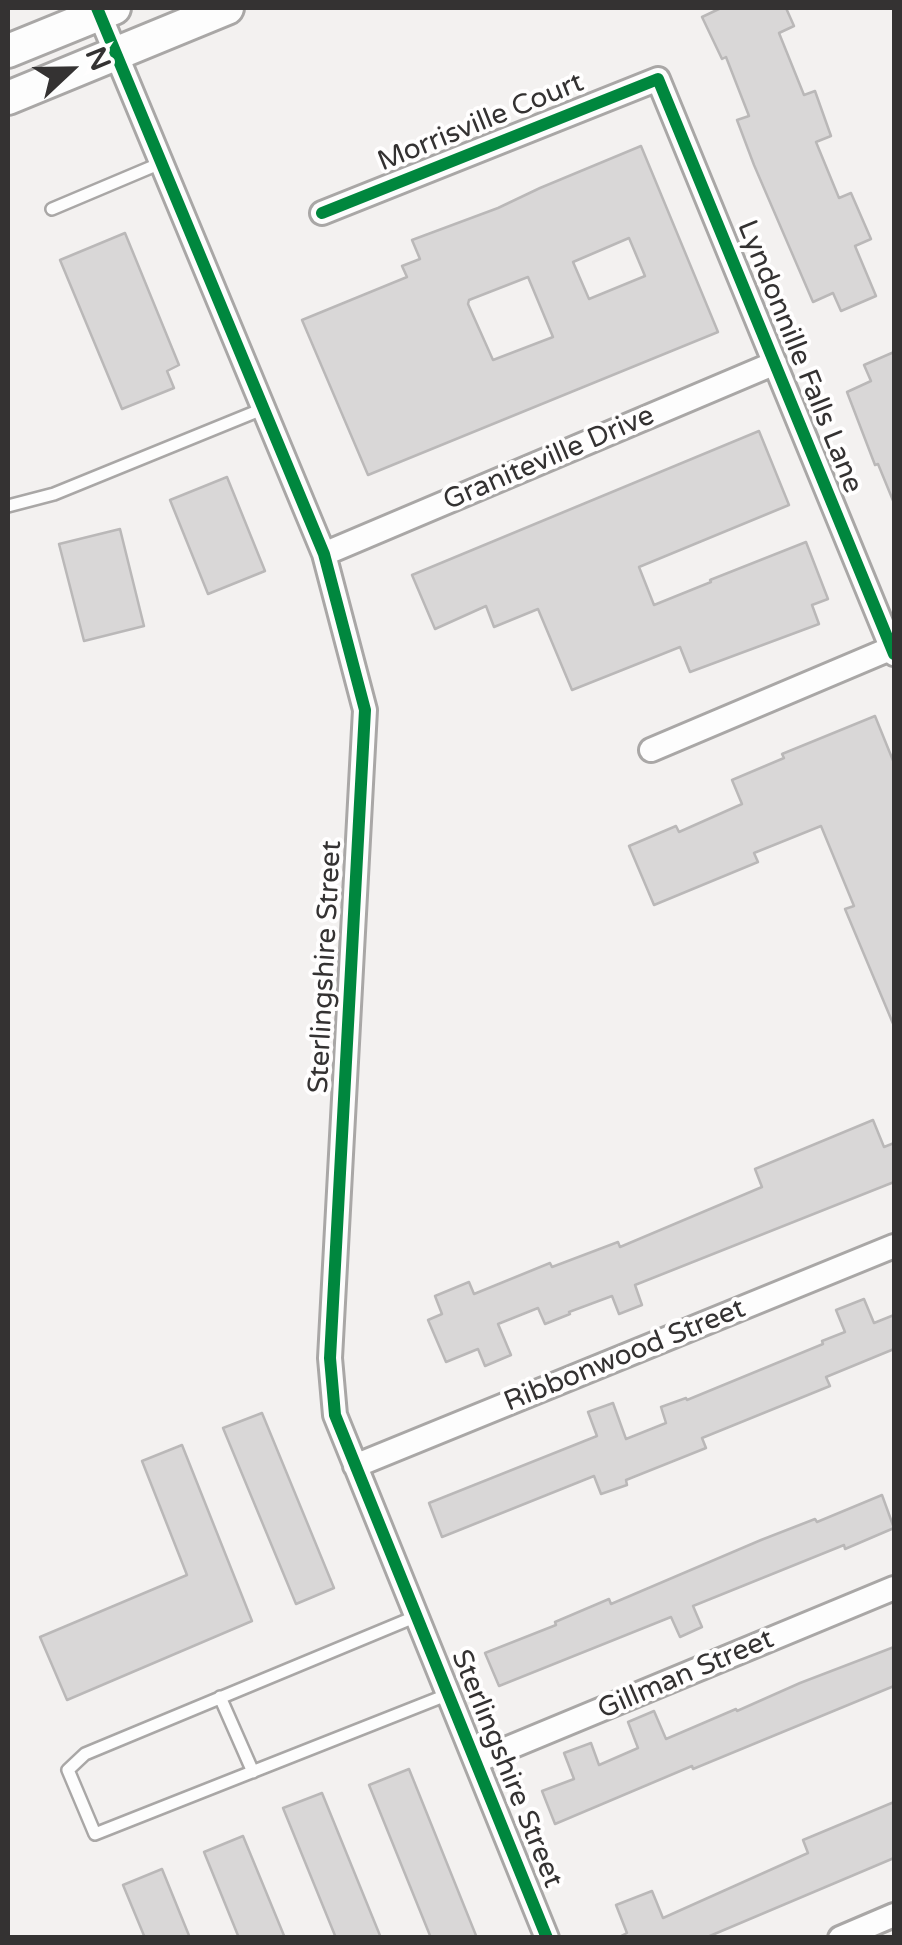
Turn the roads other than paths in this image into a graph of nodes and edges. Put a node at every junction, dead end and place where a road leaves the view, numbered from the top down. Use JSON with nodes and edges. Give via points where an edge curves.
{"nodes":[{"id":1,"x":226,"y":8,"type":"edge"},
{"id":2,"x":103,"y":10,"type":"edge"},
{"id":3,"x":8,"y":52,"type":"edge"},
{"id":4,"x":115,"y":54,"type":"junction"},
{"id":5,"x":658,"y":79,"type":"joint"},
{"id":6,"x":8,"y":98,"type":"edge"},
{"id":7,"x":162,"y":163,"type":"junction"},
{"id":8,"x":52,"y":209,"type":"dead end"},
{"id":9,"x":322,"y":213,"type":"dead end"},
{"id":10,"x":775,"y":363,"type":"junction"},
{"id":11,"x":265,"y":408,"type":"junction"},
{"id":12,"x":8,"y":506,"type":"edge"},
{"id":13,"x":324,"y":554,"type":"junction"},
{"id":14,"x":893,"y":651,"type":"edge"},
{"id":15,"x":650,"y":750,"type":"dead end"},
{"id":16,"x":894,"y":1246,"type":"edge"},
{"id":17,"x":354,"y":1466,"type":"junction"},
{"id":18,"x":894,"y":1588,"type":"edge"},
{"id":19,"x":417,"y":1616,"type":"junction"},
{"id":20,"x":449,"y":1694,"type":"junction"},
{"id":21,"x":220,"y":1698,"type":"junction"},
{"id":22,"x":477,"y":1761,"type":"junction"},
{"id":23,"x":253,"y":1772,"type":"junction"},
{"id":24,"x":894,"y":1915,"type":"edge"},
{"id":25,"x":547,"y":1938,"type":"edge"},
{"id":26,"x":840,"y":1938,"type":"edge"}],
"edges":[{"from":1,"to":4,"type":"main road"},
{"from":2,"to":3,"type":"main road"},
{"from":2,"to":4,"type":"street","name":"Sterlingshire Street"},
{"from":4,"to":6,"type":"main road"},
{"from":4,"to":7,"type":"street","name":"Sterlingshire Street"},
{"from":5,"to":9,"type":"street","name":"Morrisville Court"},
{"from":5,"to":10,"type":"street","name":"Lyndonnille Falls Lane"},
{"from":7,"to":8,"type":"lane"},
{"from":7,"to":11,"type":"street","name":"Sterlingshire Street"},
{"from":10,"to":13,"type":"street","name":"Graniteville Drive"},
{"from":10,"to":14,"type":"street","name":"Lyndonnille Falls Lane"},
{"from":11,"to":12,"type":"lane","via":[[54,494]]},
{"from":11,"to":13,"type":"street","name":"Sterlingshire Street"},
{"from":13,"to":17,"type":"street","name":"Sterlingshire Street","via":[[365,710],[330,1358],[335,1415]]},
{"from":14,"to":15,"type":"street"},
{"from":16,"to":17,"type":"street","name":"Ribbonwood Street"},
{"from":17,"to":19,"type":"street","name":"Sterlingshire Street"},
{"from":18,"to":22,"type":"street","name":"Gillman Street"},
{"from":19,"to":20,"type":"street","name":"Sterlingshire Street"},
{"from":19,"to":21,"type":"lane"},
{"from":20,"to":22,"type":"street","name":"Sterlingshire Street"},
{"from":20,"to":23,"type":"lane"},
{"from":21,"to":23,"type":"lane"},
{"from":21,"to":23,"type":"lane","via":[[84,1754],[68,1770],[95,1834]]},
{"from":22,"to":25,"type":"street","name":"Sterlingshire Street"},
{"from":24,"to":26,"type":"street"}]}
